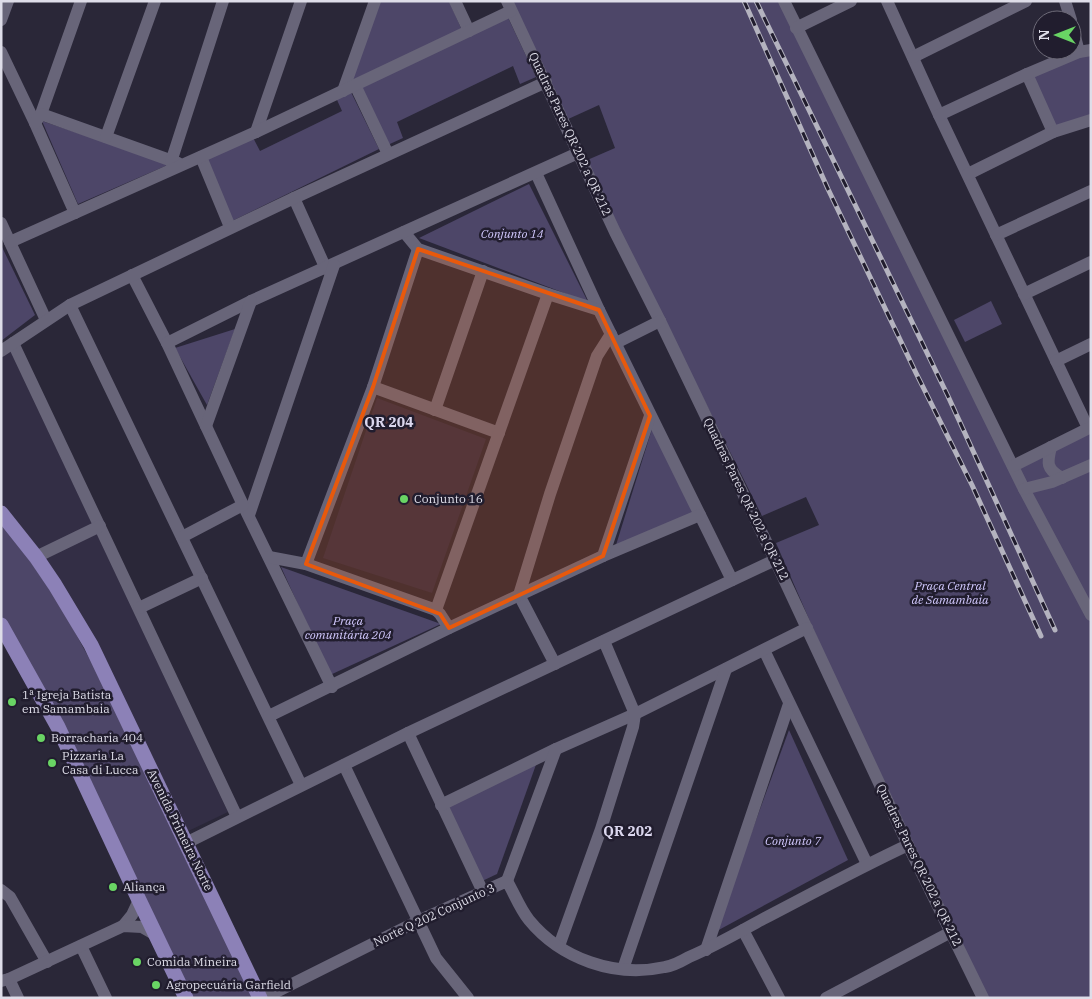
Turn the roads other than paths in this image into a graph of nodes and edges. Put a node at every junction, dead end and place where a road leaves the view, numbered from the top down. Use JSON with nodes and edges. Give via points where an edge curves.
{"nodes":[{"id":1,"x":8,"y":1,"type":"edge"},
{"id":2,"x":82,"y":1,"type":"edge"},
{"id":3,"x":154,"y":1,"type":"edge"},
{"id":4,"x":223,"y":1,"type":"edge"},
{"id":5,"x":301,"y":1,"type":"edge"},
{"id":6,"x":376,"y":1,"type":"edge"},
{"id":7,"x":455,"y":1,"type":"edge"},
{"id":8,"x":784,"y":1,"type":"edge"},
{"id":9,"x":851,"y":1,"type":"edge"},
{"id":10,"x":887,"y":1,"type":"edge"},
{"id":11,"x":1026,"y":1,"type":"edge"},
{"id":12,"x":509,"y":6,"type":"edge"},
{"id":13,"x":1,"y":20,"type":"edge"},
{"id":14,"x":796,"y":28,"type":"junction"},
{"id":15,"x":469,"y":31,"type":"junction"},
{"id":16,"x":1085,"y":51,"type":"edge"},
{"id":17,"x":1,"y":52,"type":"edge"},
{"id":18,"x":913,"y":57,"type":"junction"},
{"id":19,"x":1027,"y":74,"type":"junction"},
{"id":20,"x":546,"y":82,"type":"junction"},
{"id":21,"x":355,"y":85,"type":"junction"},
{"id":22,"x":343,"y":91,"type":"junction"},
{"id":23,"x":939,"y":115,"type":"junction"},
{"id":24,"x":38,"y":119,"type":"junction"},
{"id":25,"x":1091,"y":120,"type":"edge"},
{"id":26,"x":256,"y":132,"type":"junction"},
{"id":27,"x":1053,"y":132,"type":"junction"},
{"id":28,"x":106,"y":136,"type":"junction"},
{"id":29,"x":578,"y":153,"type":"junction"},
{"id":30,"x":388,"y":154,"type":"junction"},
{"id":31,"x":201,"y":157,"type":"junction"},
{"id":32,"x":177,"y":163,"type":"junction"},
{"id":33,"x":536,"y":173,"type":"junction"},
{"id":34,"x":968,"y":174,"type":"junction"},
{"id":35,"x":1091,"y":190,"type":"edge"},
{"id":36,"x":294,"y":198,"type":"junction"},
{"id":37,"x":75,"y":213,"type":"junction"},
{"id":38,"x":1,"y":223,"type":"edge"},
{"id":39,"x":230,"y":228,"type":"junction"},
{"id":40,"x":404,"y":232,"type":"junction"},
{"id":41,"x":996,"y":235,"type":"junction"},
{"id":42,"x":10,"y":242,"type":"junction"},
{"id":43,"x":418,"y":249,"type":"junction"},
{"id":44,"x":1091,"y":262,"type":"edge"},
{"id":45,"x":330,"y":267,"type":"junction"},
{"id":46,"x":483,"y":271,"type":"junction"},
{"id":47,"x":132,"y":274,"type":"junction"},
{"id":48,"x":548,"y":294,"type":"junction"},
{"id":49,"x":1024,"y":294,"type":"junction"},
{"id":50,"x":252,"y":301,"type":"junction"},
{"id":51,"x":70,"y":305,"type":"junction"},
{"id":52,"x":599,"y":310,"type":"junction"},
{"id":53,"x":46,"y":320,"type":"junction"},
{"id":54,"x":660,"y":321,"type":"junction"},
{"id":55,"x":614,"y":339,"type":"junction"},
{"id":56,"x":13,"y":343,"type":"junction"},
{"id":57,"x":167,"y":343,"type":"junction"},
{"id":58,"x":1091,"y":344,"type":"edge"},
{"id":59,"x":1,"y":352,"type":"edge"},
{"id":60,"x":1056,"y":361,"type":"junction"},
{"id":61,"x":373,"y":387,"type":"junction"},
{"id":62,"x":434,"y":410,"type":"junction"},
{"id":63,"x":650,"y":416,"type":"junction"},
{"id":64,"x":206,"y":426,"type":"junction"},
{"id":65,"x":1089,"y":428,"type":"edge"},
{"id":66,"x":499,"y":433,"type":"junction"},
{"id":67,"x":1051,"y":447,"type":"junction"},
{"id":68,"x":1091,"y":465,"type":"edge"},
{"id":69,"x":1013,"y":466,"type":"junction"},
{"id":70,"x":1062,"y":478,"type":"junction"},
{"id":71,"x":1024,"y":489,"type":"junction"},
{"id":72,"x":246,"y":510,"type":"junction"},
{"id":73,"x":1,"y":513,"type":"edge"},
{"id":74,"x":700,"y":515,"type":"junction"},
{"id":75,"x":100,"y":526,"type":"junction"},
{"id":76,"x":182,"y":537,"type":"junction"},
{"id":77,"x":603,"y":556,"type":"junction"},
{"id":78,"x":36,"y":557,"type":"junction"},
{"id":79,"x":268,"y":557,"type":"junction"},
{"id":80,"x":775,"y":560,"type":"junction"},
{"id":81,"x":306,"y":564,"type":"junction"},
{"id":82,"x":202,"y":578,"type":"junction"},
{"id":83,"x":732,"y":580,"type":"junction"},
{"id":84,"x":519,"y":595,"type":"junction"},
{"id":85,"x":139,"y":608,"type":"junction"},
{"id":86,"x":436,"y":610,"type":"junction"},
{"id":87,"x":1091,"y":615,"type":"edge"},
{"id":88,"x":1,"y":624,"type":"edge"},
{"id":89,"x":449,"y":628,"type":"junction"},
{"id":90,"x":807,"y":628,"type":"junction"},
{"id":91,"x":604,"y":641,"type":"junction"},
{"id":92,"x":764,"y":650,"type":"junction"},
{"id":93,"x":554,"y":664,"type":"junction"},
{"id":94,"x":726,"y":669,"type":"junction"},
{"id":95,"x":332,"y":687,"type":"junction"},
{"id":96,"x":789,"y":704,"type":"junction"},
{"id":97,"x":635,"y":714,"type":"junction"},
{"id":98,"x":269,"y":716,"type":"junction"},
{"id":99,"x":408,"y":734,"type":"junction"},
{"id":100,"x":556,"y":749,"type":"junction"},
{"id":101,"x":344,"y":765,"type":"junction"},
{"id":102,"x":301,"y":786,"type":"junction"},
{"id":103,"x":441,"y":804,"type":"junction"},
{"id":104,"x":237,"y":817,"type":"junction"},
{"id":105,"x":186,"y":843,"type":"junction"},
{"id":106,"x":908,"y":845,"type":"junction"},
{"id":107,"x":867,"y":864,"type":"junction"},
{"id":108,"x":507,"y":880,"type":"junction"},
{"id":109,"x":1,"y":890,"type":"edge"},
{"id":110,"x":482,"y":892,"type":"junction"},
{"id":111,"x":139,"y":900,"type":"junction"},
{"id":112,"x":418,"y":921,"type":"junction"},
{"id":113,"x":123,"y":926,"type":"junction"},
{"id":114,"x":743,"y":930,"type":"junction"},
{"id":115,"x":951,"y":932,"type":"junction"},
{"id":116,"x":156,"y":935,"type":"junction"},
{"id":117,"x":81,"y":946,"type":"junction"},
{"id":118,"x":559,"y":946,"type":"junction"},
{"id":119,"x":706,"y":950,"type":"junction"},
{"id":120,"x":47,"y":962,"type":"junction"},
{"id":121,"x":623,"y":969,"type":"junction"},
{"id":122,"x":5,"y":980,"type":"edge"},
{"id":123,"x":18,"y":998,"type":"edge"},
{"id":124,"x":106,"y":998,"type":"edge"},
{"id":125,"x":186,"y":998,"type":"edge"},
{"id":126,"x":260,"y":998,"type":"edge"},
{"id":127,"x":264,"y":998,"type":"edge"},
{"id":128,"x":468,"y":998,"type":"edge"},
{"id":129,"x":779,"y":998,"type":"edge"},
{"id":130,"x":826,"y":998,"type":"edge"},
{"id":131,"x":983,"y":998,"type":"edge"}],
"edges":[{"from":1,"to":13,"type":"street"},
{"from":2,"to":24,"type":"street"},
{"from":3,"to":28,"type":"street"},
{"from":4,"to":32,"type":"street"},
{"from":5,"to":26,"type":"street"},
{"from":6,"to":22,"type":"street"},
{"from":7,"to":15,"type":"street"},
{"from":8,"to":14,"type":"street"},
{"from":9,"to":14,"type":"street"},
{"from":10,"to":18,"type":"street"},
{"from":11,"to":18,"type":"street"},
{"from":12,"to":15,"type":"street"},
{"from":12,"to":20,"type":"street","name":"Quadras Pares QR 202 a QR 212"},
{"from":14,"to":69,"type":"street"},
{"from":15,"to":21,"type":"street"},
{"from":16,"to":19,"type":"street"},
{"from":17,"to":24,"type":"street"},
{"from":18,"to":23,"type":"street"},
{"from":19,"to":23,"type":"street"},
{"from":19,"to":27,"type":"street"},
{"from":20,"to":29,"type":"street","name":"Quadras Pares QR 202 a QR 212"},
{"from":20,"to":30,"type":"street"},
{"from":21,"to":22,"type":"street"},
{"from":21,"to":30,"type":"street"},
{"from":22,"to":26,"type":"street"},
{"from":23,"to":34,"type":"street"},
{"from":24,"to":28,"type":"street"},
{"from":24,"to":37,"type":"street"},
{"from":25,"to":27,"type":"street"},
{"from":26,"to":31,"type":"street"},
{"from":27,"to":34,"type":"street"},
{"from":28,"to":32,"type":"street"},
{"from":29,"to":33,"type":"street"},
{"from":29,"to":54,"type":"street","name":"Quadras Pares QR 202 a QR 212"},
{"from":30,"to":36,"type":"street"},
{"from":31,"to":32,"type":"street"},
{"from":31,"to":39,"type":"street"},
{"from":32,"to":37,"type":"street"},
{"from":33,"to":40,"type":"street"},
{"from":33,"to":52,"type":"street"},
{"from":34,"to":41,"type":"street"},
{"from":35,"to":41,"type":"street"},
{"from":36,"to":39,"type":"street"},
{"from":36,"to":45,"type":"street"},
{"from":37,"to":42,"type":"street"},
{"from":38,"to":42,"type":"street"},
{"from":39,"to":47,"type":"street"},
{"from":40,"to":43,"type":"street"},
{"from":40,"to":45,"type":"street"},
{"from":41,"to":49,"type":"street"},
{"from":42,"to":53,"type":"street"},
{"from":43,"to":46,"type":"street"},
{"from":43,"to":61,"type":"street"},
{"from":44,"to":49,"type":"street"},
{"from":45,"to":50,"type":"street"},
{"from":45,"to":72,"type":"street"},
{"from":46,"to":48,"type":"street"},
{"from":46,"to":62,"type":"street"},
{"from":47,"to":51,"type":"street"},
{"from":47,"to":57,"type":"street"},
{"from":48,"to":52,"type":"street"},
{"from":48,"to":66,"type":"street"},
{"from":49,"to":60,"type":"street"},
{"from":50,"to":57,"type":"street"},
{"from":50,"to":64,"type":"street"},
{"from":51,"to":53,"type":"street"},
{"from":51,"to":76,"type":"street"},
{"from":52,"to":55,"type":"street"},
{"from":53,"to":56,"type":"street"},
{"from":54,"to":55,"type":"street"},
{"from":54,"to":80,"type":"street","name":"Quadras Pares QR 202 a QR 212"},
{"from":55,"to":63,"type":"street"},
{"from":55,"to":84,"type":"street","via":[[598,356]]},
{"from":56,"to":59,"type":"street"},
{"from":56,"to":75,"type":"street"},
{"from":57,"to":64,"type":"street"},
{"from":58,"to":60,"type":"street"},
{"from":60,"to":65,"type":"street"},
{"from":61,"to":62,"type":"street"},
{"from":61,"to":81,"type":"street"},
{"from":62,"to":66,"type":"street"},
{"from":63,"to":74,"type":"street"},
{"from":63,"to":77,"type":"street"},
{"from":64,"to":72,"type":"street"},
{"from":65,"to":67,"type":"street"},
{"from":66,"to":86,"type":"street"},
{"from":67,"to":69,"type":"street"},
{"from":67,"to":70,"type":"street","via":[[1049,467]]},
{"from":68,"to":70,"type":"street"},
{"from":69,"to":71,"type":"street"},
{"from":70,"to":71,"type":"street"},
{"from":71,"to":87,"type":"street"},
{"from":72,"to":76,"type":"street"},
{"from":72,"to":79,"type":"street"},
{"from":73,"to":78,"type":"main road","name":"Avenida Primeira Norte"},
{"from":74,"to":77,"type":"street"},
{"from":74,"to":83,"type":"street"},
{"from":75,"to":78,"type":"street"},
{"from":75,"to":85,"type":"street"},
{"from":76,"to":82,"type":"street"},
{"from":77,"to":84,"type":"street"},
{"from":78,"to":105,"type":"main road","name":"Avenida Primeira Norte","via":[[91,645]]},
{"from":79,"to":81,"type":"street"},
{"from":79,"to":95,"type":"street"},
{"from":80,"to":83,"type":"street"},
{"from":80,"to":90,"type":"street","name":"Quadras Pares QR 202 a QR 212"},
{"from":81,"to":86,"type":"street"},
{"from":82,"to":85,"type":"street"},
{"from":82,"to":98,"type":"street"},
{"from":83,"to":91,"type":"street"},
{"from":84,"to":89,"type":"street"},
{"from":84,"to":93,"type":"street"},
{"from":85,"to":104,"type":"street"},
{"from":86,"to":89,"type":"street"},
{"from":88,"to":111,"type":"main road","via":[[58,727]]},
{"from":89,"to":95,"type":"street"},
{"from":90,"to":92,"type":"street"},
{"from":90,"to":106,"type":"street","name":"Quadras Pares QR 202 a QR 212"},
{"from":91,"to":93,"type":"street"},
{"from":91,"to":97,"type":"street"},
{"from":92,"to":94,"type":"street"},
{"from":92,"to":96,"type":"street"},
{"from":93,"to":99,"type":"street"},
{"from":94,"to":97,"type":"street"},
{"from":94,"to":121,"type":"street"},
{"from":95,"to":98,"type":"street"},
{"from":96,"to":107,"type":"street"},
{"from":96,"to":119,"type":"street"},
{"from":97,"to":100,"type":"street"},
{"from":97,"to":118,"type":"street","via":[[634,727],[601,829]]},
{"from":98,"to":102,"type":"street"},
{"from":99,"to":101,"type":"street"},
{"from":99,"to":103,"type":"street"},
{"from":100,"to":103,"type":"street"},
{"from":100,"to":108,"type":"street"},
{"from":101,"to":102,"type":"street"},
{"from":101,"to":112,"type":"street"},
{"from":102,"to":104,"type":"street"},
{"from":103,"to":110,"type":"street"},
{"from":104,"to":105,"type":"street"},
{"from":105,"to":126,"type":"main road","name":"Avenida Primeira Norte"},
{"from":106,"to":107,"type":"street","name":"Norte Q 202 Conjunto 3"},
{"from":106,"to":115,"type":"street","name":"Quadras Pares QR 202 a QR 212"},
{"from":107,"to":114,"type":"street","name":"Norte Q 202 Conjunto 3"},
{"from":108,"to":110,"type":"street","name":"Norte Q 202 Conjunto 3"},
{"from":108,"to":118,"type":"street","name":"Norte Q 202 Conjunto 3","via":[[527,918],[542,935]]},
{"from":109,"to":120,"type":"street","via":[[10,897]]},
{"from":110,"to":112,"type":"street","name":"Norte Q 202 Conjunto 3"},
{"from":111,"to":113,"type":"street"},
{"from":111,"to":116,"type":"main road"},
{"from":112,"to":127,"type":"street","name":"Norte Q 202 Conjunto 3"},
{"from":112,"to":128,"type":"street","via":[[436,958]]},
{"from":113,"to":116,"type":"street","via":[[138,926]]},
{"from":113,"to":117,"type":"street"},
{"from":114,"to":119,"type":"street","name":"Norte Q 202 Conjunto 3"},
{"from":114,"to":129,"type":"street"},
{"from":115,"to":130,"type":"street"},
{"from":115,"to":131,"type":"street","name":"Quadras Pares QR 202 a QR 212"},
{"from":116,"to":125,"type":"main road"},
{"from":117,"to":120,"type":"street"},
{"from":117,"to":124,"type":"street"},
{"from":118,"to":121,"type":"street","name":"Norte Q 202 Conjunto 3","via":[[589,962]]},
{"from":119,"to":121,"type":"street","name":"Norte Q 202 Conjunto 3","via":[[666,967]]},
{"from":120,"to":122,"type":"street"},
{"from":122,"to":123,"type":"street"}]}
